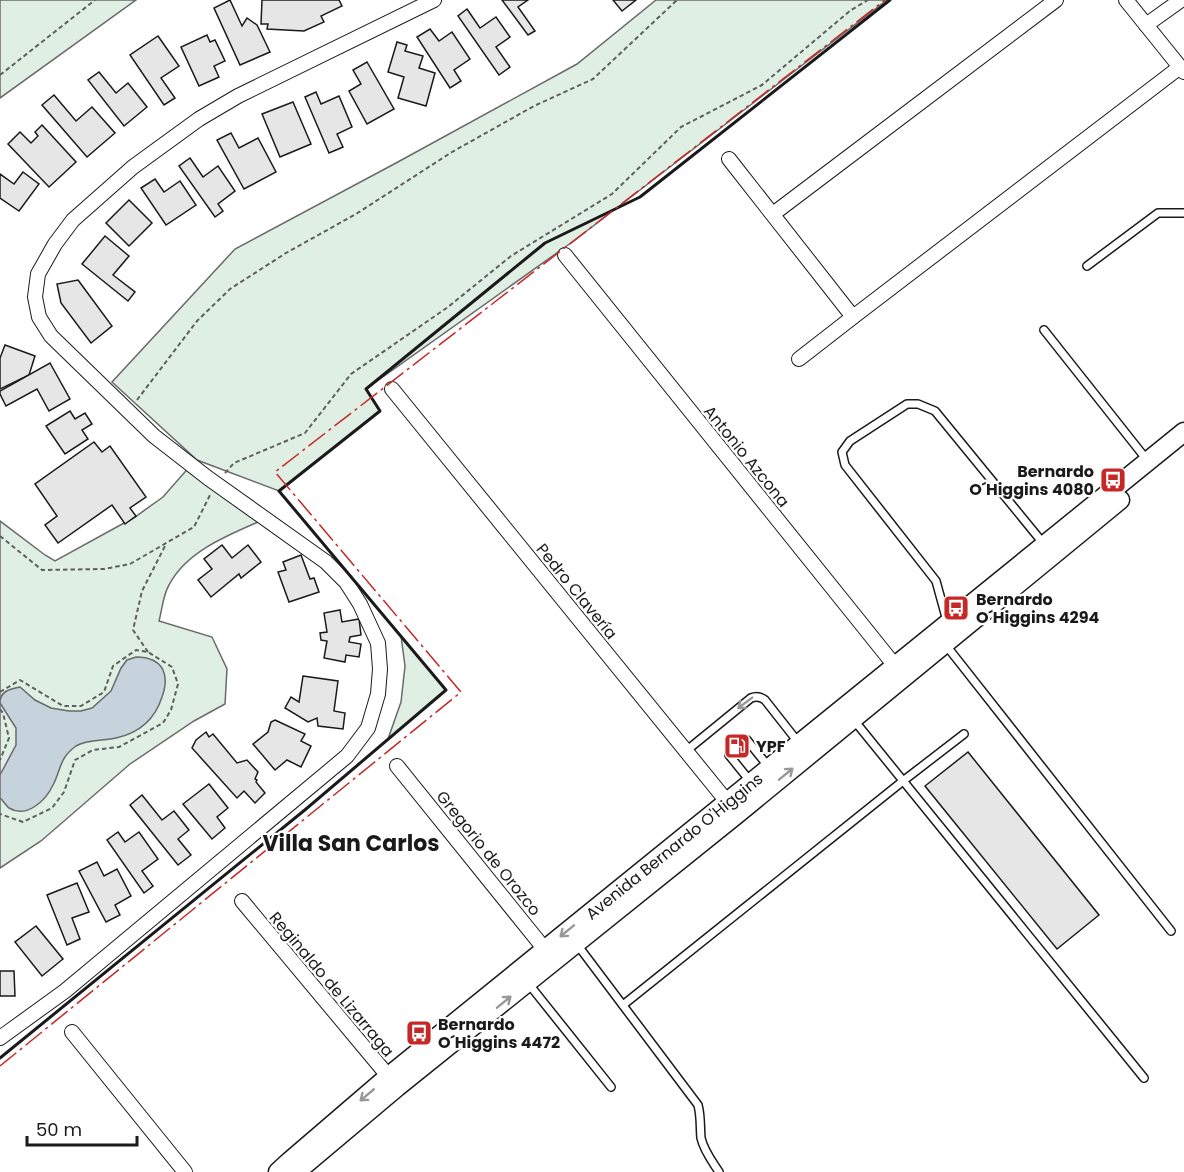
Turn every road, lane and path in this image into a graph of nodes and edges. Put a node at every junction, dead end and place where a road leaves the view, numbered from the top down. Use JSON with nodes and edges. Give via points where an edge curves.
{"nodes":[{"id":1,"x":95,"y":0,"type":"edge"},
{"id":2,"x":434,"y":0,"type":"edge"},
{"id":3,"x":678,"y":0,"type":"edge"},
{"id":4,"x":868,"y":0,"type":"edge"},
{"id":5,"x":1056,"y":0,"type":"edge"},
{"id":6,"x":1126,"y":0,"type":"edge"},
{"id":7,"x":1181,"y":0,"type":"edge"},
{"id":8,"x":1146,"y":25,"type":"junction"},
{"id":9,"x":1182,"y":69,"type":"edge"},
{"id":10,"x":0,"y":75,"type":"edge"},
{"id":11,"x":729,"y":159,"type":"dead end"},
{"id":12,"x":1184,"y":213,"type":"edge"},
{"id":13,"x":773,"y":214,"type":"junction"},
{"id":14,"x":565,"y":255,"type":"dead end"},
{"id":15,"x":1087,"y":266,"type":"dead end"},
{"id":16,"x":853,"y":317,"type":"junction"},
{"id":17,"x":1044,"y":330,"type":"dead end"},
{"id":18,"x":799,"y":359,"type":"dead end"},
{"id":19,"x":392,"y":389,"type":"dead end"},
{"id":20,"x":128,"y":411,"type":"junction"},
{"id":21,"x":1184,"y":432,"type":"edge"},
{"id":22,"x":1184,"y":448,"type":"edge"},
{"id":23,"x":1148,"y":461,"type":"junction"},
{"id":24,"x":216,"y":484,"type":"junction"},
{"id":25,"x":1067,"y":535,"type":"junction"},
{"id":26,"x":0,"y":536,"type":"edge"},
{"id":27,"x":166,"y":543,"type":"junction"},
{"id":28,"x":1045,"y":545,"type":"junction"},
{"id":29,"x":943,"y":634,"type":"junction"},
{"id":30,"x":148,"y":652,"type":"junction"},
{"id":31,"x":900,"y":671,"type":"junction"},
{"id":32,"x":0,"y":692,"type":"edge"},
{"id":33,"x":0,"y":709,"type":"edge"},
{"id":34,"x":849,"y":713,"type":"junction"},
{"id":35,"x":710,"y":731,"type":"junction"},
{"id":36,"x":964,"y":734,"type":"dead end"},
{"id":37,"x":715,"y":738,"type":"dead end"},
{"id":38,"x":747,"y":740,"type":"dead end"},
{"id":39,"x":799,"y":744,"type":"junction"},
{"id":40,"x":686,"y":750,"type":"junction"},
{"id":41,"x":729,"y":755,"type":"dead end"},
{"id":42,"x":0,"y":760,"type":"edge"},
{"id":43,"x":397,"y":766,"type":"dead end"},
{"id":44,"x":770,"y":768,"type":"junction"},
{"id":45,"x":903,"y":781,"type":"junction"},
{"id":46,"x":751,"y":783,"type":"junction"},
{"id":47,"x":732,"y":808,"type":"junction"},
{"id":48,"x":0,"y":814,"type":"edge"},
{"id":49,"x":242,"y":901,"type":"dead end"},
{"id":50,"x":1171,"y":931,"type":"dead end"},
{"id":51,"x":576,"y":943,"type":"junction"},
{"id":52,"x":550,"y":955,"type":"junction"},
{"id":53,"x":528,"y":983,"type":"junction"},
{"id":54,"x":622,"y":1005,"type":"junction"},
{"id":55,"x":72,"y":1032,"type":"dead end"},
{"id":56,"x":0,"y":1038,"type":"edge"},
{"id":57,"x":1144,"y":1078,"type":"dead end"},
{"id":58,"x":393,"y":1082,"type":"junction"},
{"id":59,"x":611,"y":1088,"type":"dead end"},
{"id":60,"x":185,"y":1172,"type":"edge"},
{"id":61,"x":278,"y":1172,"type":"edge"},
{"id":62,"x":296,"y":1172,"type":"edge"},
{"id":63,"x":719,"y":1172,"type":"edge"}],
"edges":[{"from":1,"to":10,"type":"path"},
{"from":2,"to":20,"type":"street","via":[[199,119],[133,167],[73,220],[55,244],[38,274],[35,297],[39,316],[51,336]]},
{"from":3,"to":20,"type":"path","via":[[593,79],[534,106],[452,152],[231,289],[197,321]]},
{"from":4,"to":24,"type":"path","via":[[762,85],[681,127],[612,194],[511,256],[448,307],[351,374],[305,433],[234,463]]},
{"from":5,"to":13,"type":"street"},
{"from":6,"to":8,"type":"street"},
{"from":7,"to":8,"type":"street"},
{"from":8,"to":9,"type":"street"},
{"from":9,"to":16,"type":"street"},
{"from":11,"to":13,"type":"street"},
{"from":12,"to":15,"type":"lane","via":[[1158,213]]},
{"from":13,"to":16,"type":"street"},
{"from":14,"to":31,"type":"street","name":"Antonio Azcona"},
{"from":16,"to":18,"type":"street"},
{"from":17,"to":23,"type":"lane"},
{"from":19,"to":40,"type":"street","name":"Pedro Clavería"},
{"from":20,"to":24,"type":"street"},
{"from":21,"to":23,"type":"main road","name":"Avenida Bernardo O'Higgins"},
{"from":22,"to":25,"type":"main road","name":"Avenida Bernardo O'Higgins"},
{"from":23,"to":25,"type":"main road","name":"Avenida Bernardo O'Higgins"},
{"from":24,"to":27,"type":"path","via":[[194,527]]},
{"from":24,"to":56,"type":"street","via":[[326,562],[360,604],[378,643],[380,669],[378,694],[368,728],[347,756],[65,991]]},
{"from":25,"to":28,"type":"main road","name":"Avenida Bernardo O'Higgins"},
{"from":25,"to":29,"type":"main road","name":"Avenida Bernardo O'Higgins"},
{"from":26,"to":27,"type":"path","via":[[42,570],[104,569],[130,564]]},
{"from":27,"to":30,"type":"path","via":[[142,591],[133,630]]},
{"from":28,"to":29,"type":"main road","name":"Avenida Bernardo O'Higgins"},
{"from":28,"to":29,"type":"lane","via":[[935,411],[907,404],[850,441],[842,452],[845,465],[936,581]]},
{"from":29,"to":31,"type":"main road","name":"Avenida Bernardo O'Higgins"},
{"from":29,"to":50,"type":"lane"},
{"from":30,"to":32,"type":"path","via":[[136,650],[113,666],[104,692],[81,706],[63,706],[20,680]]},
{"from":30,"to":48,"type":"path","via":[[172,667],[178,684],[163,723],[119,747],[93,750],[75,760],[63,792],[52,808],[23,822]]},
{"from":31,"to":34,"type":"main road","name":"Avenida Bernardo O'Higgins"},
{"from":33,"to":42,"type":"path","via":[[9,738]]},
{"from":34,"to":39,"type":"main road","name":"Avenida Bernardo O'Higgins"},
{"from":34,"to":45,"type":"lane"},
{"from":47,"to":34,"type":"main road","name":"Avenida Bernardo O'Higgins","one_way":true},
{"from":35,"to":37,"type":"lane"},
{"from":39,"to":35,"type":"lane","one_way":true,"via":[[761,697],[754,696],[731,719]]},
{"from":35,"to":40,"type":"lane"},
{"from":36,"to":45,"type":"lane"},
{"from":38,"to":44,"type":"lane"},
{"from":39,"to":44,"type":"main road","name":"Avenida Bernardo O'Higgins"},
{"from":40,"to":47,"type":"street","name":"Pedro Clavería"},
{"from":41,"to":46,"type":"lane"},
{"from":43,"to":52,"type":"street","name":"Gregorio de Orozco"},
{"from":44,"to":46,"type":"main road","name":"Avenida Bernardo O'Higgins"},
{"from":45,"to":54,"type":"lane"},
{"from":45,"to":57,"type":"lane"},
{"from":46,"to":47,"type":"main road","name":"Avenida Bernardo O'Higgins"},
{"from":47,"to":51,"type":"main road","name":"Avenida Bernardo O'Higgins"},
{"from":47,"to":52,"type":"main road","name":"Avenida Bernardo O'Higgins","one_way":true},
{"from":49,"to":58,"type":"street","name":"Reginaldo de Lizarraga"},
{"from":51,"to":52,"type":"main road","name":"Avenida Bernardo O'Higgins"},
{"from":51,"to":54,"type":"lane"},
{"from":52,"to":53,"type":"main road","name":"Avenida Bernardo O'Higgins"},
{"from":52,"to":58,"type":"main road","name":"Avenida Bernardo O'Higgins"},
{"from":58,"to":53,"type":"main road","name":"Avenida Bernardo O'Higgins","one_way":true},
{"from":53,"to":59,"type":"lane"},
{"from":54,"to":63,"type":"lane","via":[[698,1105],[705,1151]]},
{"from":55,"to":60,"type":"street"},
{"from":58,"to":61,"type":"main road","name":"Avenida Bernardo O'Higgins","one_way":true},
{"from":58,"to":62,"type":"main road","name":"Avenida Bernardo O'Higgins"}]}
